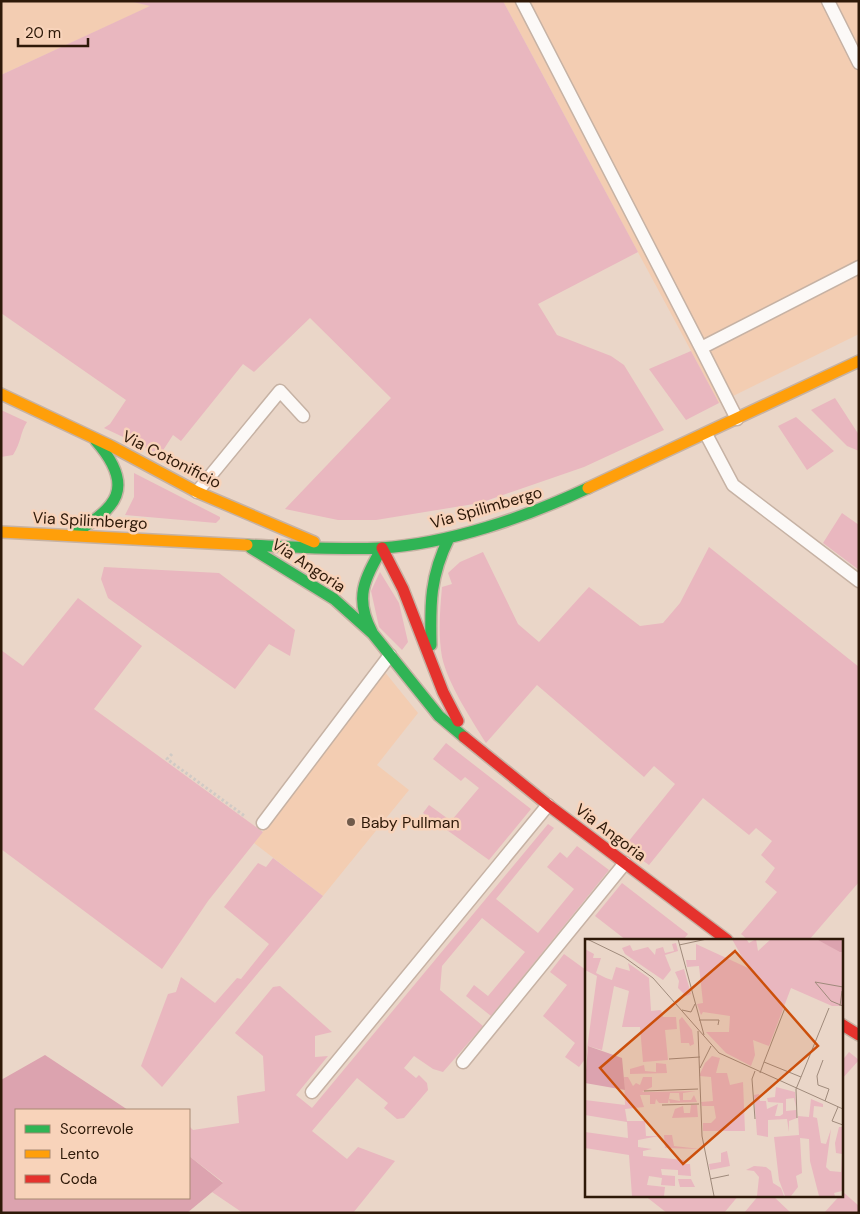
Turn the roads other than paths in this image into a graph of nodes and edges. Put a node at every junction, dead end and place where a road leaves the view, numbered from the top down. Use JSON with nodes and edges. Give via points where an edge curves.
{"nodes":[{"id":1,"x":522,"y":1,"type":"edge"},
{"id":2,"x":828,"y":1,"type":"edge"},
{"id":3,"x":859,"y":63,"type":"edge"},
{"id":4,"x":859,"y":267,"type":"edge"},
{"id":5,"x":701,"y":348,"type":"junction"},
{"id":6,"x":859,"y":360,"type":"edge"},
{"id":7,"x":1,"y":394,"type":"edge"},
{"id":8,"x":303,"y":416,"type":"dead end"},
{"id":9,"x":737,"y":418,"type":"junction"},
{"id":10,"x":706,"y":434,"type":"junction"},
{"id":11,"x":93,"y":438,"type":"junction"},
{"id":12,"x":197,"y":492,"type":"junction"},
{"id":13,"x":1,"y":532,"type":"edge"},
{"id":14,"x":70,"y":535,"type":"junction"},
{"id":15,"x":450,"y":538,"type":"junction"},
{"id":16,"x":248,"y":546,"type":"junction"},
{"id":17,"x":382,"y":548,"type":"junction"},
{"id":18,"x":329,"y":549,"type":"junction"},
{"id":19,"x":859,"y":581,"type":"edge"},
{"id":20,"x":373,"y":634,"type":"junction"},
{"id":21,"x":390,"y":655,"type":"junction"},
{"id":22,"x":431,"y":661,"type":"junction"},
{"id":23,"x":478,"y":749,"type":"junction"},
{"id":24,"x":548,"y":805,"type":"junction"},
{"id":25,"x":263,"y":823,"type":"road end"},
{"id":26,"x":625,"y":863,"type":"junction"},
{"id":27,"x":726,"y":939,"type":"edge"},
{"id":28,"x":842,"y":1025,"type":"edge"},
{"id":29,"x":859,"y":1035,"type":"edge"},
{"id":30,"x":463,"y":1062,"type":"dead end"},
{"id":31,"x":312,"y":1092,"type":"dead end"}],
"edges":[{"from":1,"to":5,"type":"lane"},
{"from":2,"to":3,"type":"lane"},
{"from":4,"to":5,"type":"lane"},
{"from":5,"to":9,"type":"lane"},
{"from":6,"to":9,"type":"street","name":"Via Spilimbergo"},
{"from":7,"to":11,"type":"street","name":"Via Cotonificio"},
{"from":8,"to":12,"type":"lane","via":[[280,391]]},
{"from":9,"to":10,"type":"street","name":"Via Spilimbergo"},
{"from":10,"to":15,"type":"street","name":"Via Spilimbergo","via":[[554,504]]},
{"from":10,"to":19,"type":"lane","via":[[733,485]]},
{"from":11,"to":12,"type":"street","name":"Via Cotonificio"},
{"from":11,"to":14,"type":"street","name":"Via Cotonificio","via":[[108,453],[117,469],[116,500],[101,517]]},
{"from":12,"to":18,"type":"street","name":"Via Cotonificio"},
{"from":13,"to":14,"type":"street","name":"Via Spilimbergo"},
{"from":14,"to":16,"type":"street","name":"Via Spilimbergo"},
{"from":15,"to":17,"type":"street","name":"Via Spilimbergo"},
{"from":15,"to":22,"type":"street","name":"Via Angoria","via":[[437,560],[430,586]]},
{"from":16,"to":18,"type":"street","name":"Via Spilimbergo"},
{"from":16,"to":20,"type":"street","name":"Via Angoria","via":[[334,599]]},
{"from":17,"to":18,"type":"street","name":"Via Spilimbergo"},
{"from":17,"to":20,"type":"street","name":"Via Angoria","via":[[363,592],[362,613]]},
{"from":17,"to":22,"type":"street","name":"Via Angoria","via":[[402,584]]},
{"from":20,"to":21,"type":"street","name":"Via Angoria"},
{"from":21,"to":23,"type":"street","name":"Via Angoria","via":[[439,716]]},
{"from":21,"to":25,"type":"lane"},
{"from":22,"to":23,"type":"street","name":"Via Angoria","via":[[448,705]]},
{"from":23,"to":24,"type":"street","name":"Via Angoria"},
{"from":24,"to":26,"type":"street","name":"Via Angoria"},
{"from":24,"to":31,"type":"lane"},
{"from":26,"to":27,"type":"street","name":"Via Angoria"},
{"from":26,"to":30,"type":"lane"},
{"from":28,"to":29,"type":"street"}]}
